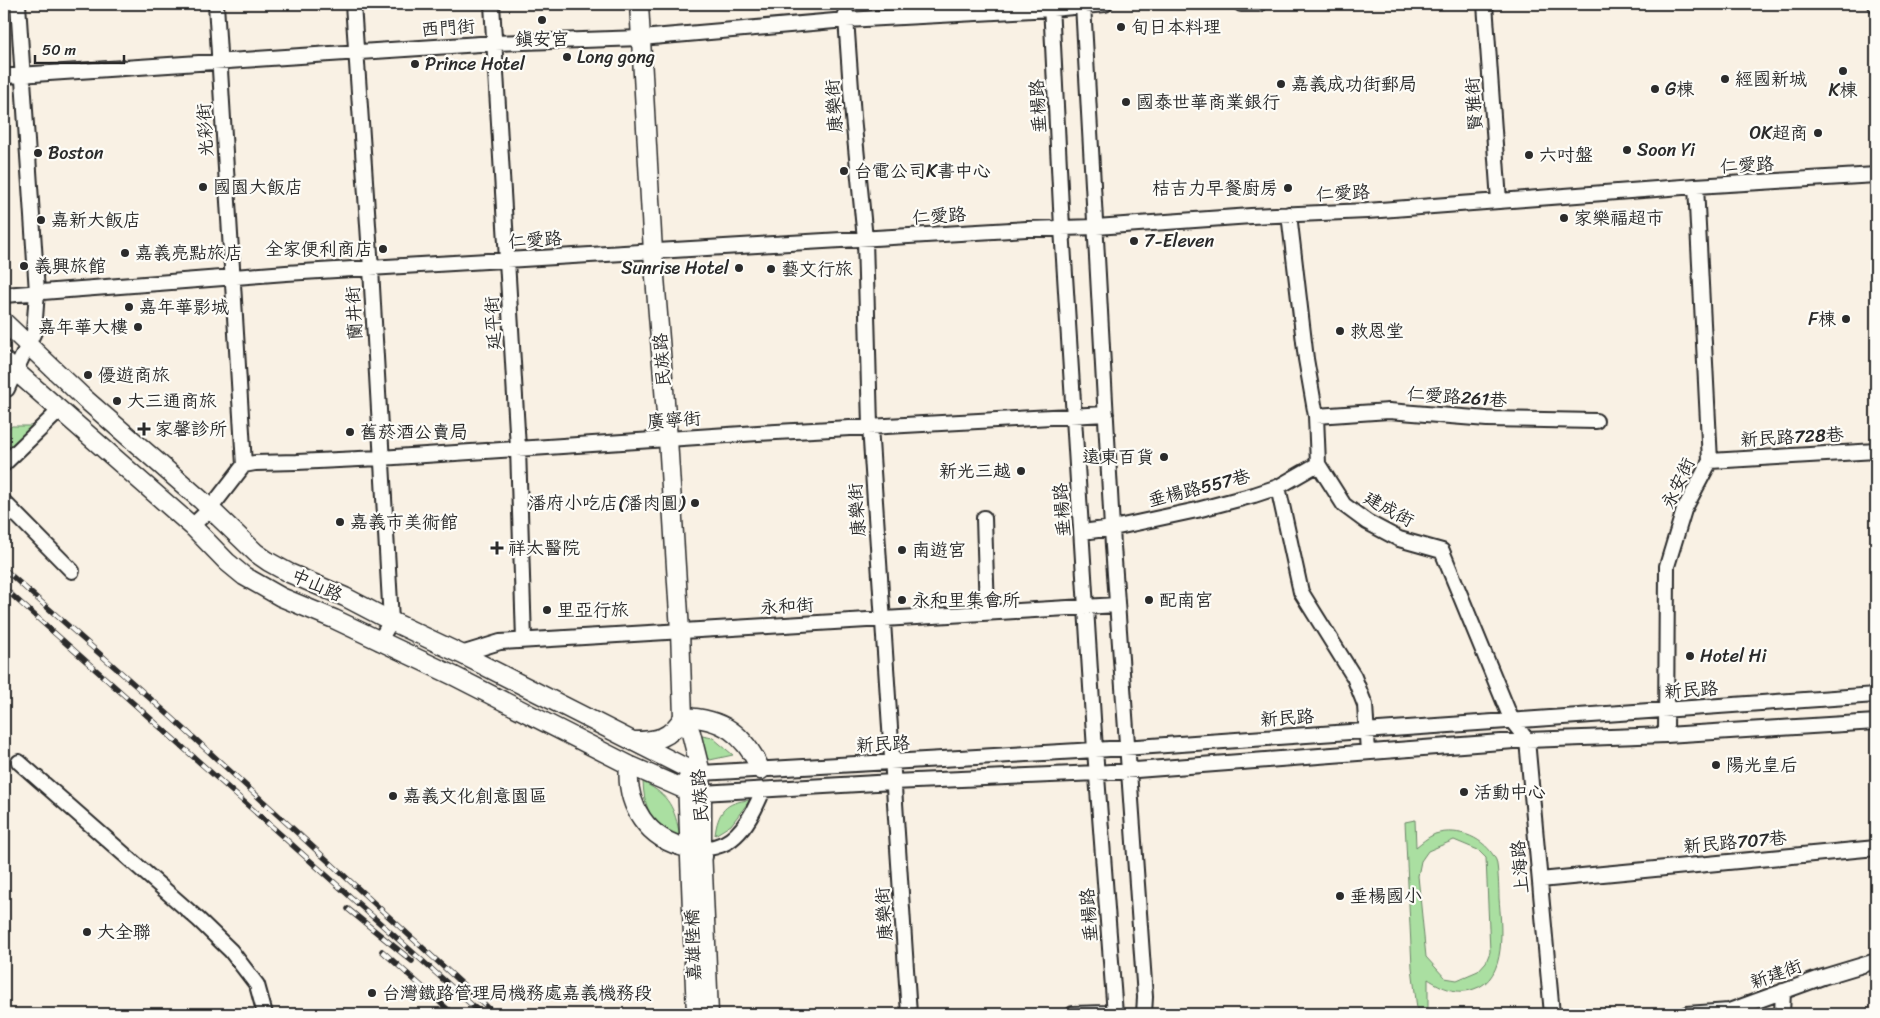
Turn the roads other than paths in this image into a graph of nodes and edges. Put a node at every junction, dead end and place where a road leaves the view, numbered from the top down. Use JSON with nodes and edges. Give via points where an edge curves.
{"nodes":[{"id":1,"x":18,"y":4,"type":"edge"},
{"id":2,"x":216,"y":4,"type":"edge"},
{"id":3,"x":353,"y":4,"type":"edge"},
{"id":4,"x":492,"y":4,"type":"edge"},
{"id":5,"x":639,"y":4,"type":"edge"},
{"id":6,"x":845,"y":4,"type":"edge"},
{"id":7,"x":1083,"y":4,"type":"edge"},
{"id":8,"x":1105,"y":4,"type":"edge"},
{"id":9,"x":1241,"y":4,"type":"edge"},
{"id":10,"x":1260,"y":4,"type":"edge"},
{"id":11,"x":1485,"y":4,"type":"edge"},
{"id":12,"x":1052,"y":6,"type":"edge"},
{"id":13,"x":846,"y":20,"type":"junction"},
{"id":14,"x":641,"y":38,"type":"junction"},
{"id":15,"x":495,"y":43,"type":"junction"},
{"id":16,"x":355,"y":53,"type":"junction"},
{"id":17,"x":220,"y":61,"type":"junction"},
{"id":18,"x":22,"y":75,"type":"junction"},
{"id":19,"x":4,"y":76,"type":"edge"},
{"id":20,"x":1876,"y":175,"type":"edge"},
{"id":21,"x":1696,"y":186,"type":"junction"},
{"id":22,"x":1500,"y":201,"type":"junction"},
{"id":23,"x":1289,"y":214,"type":"junction"},
{"id":24,"x":1096,"y":227,"type":"junction"},
{"id":25,"x":1062,"y":228,"type":"junction"},
{"id":26,"x":865,"y":239,"type":"junction"},
{"id":27,"x":653,"y":252,"type":"junction"},
{"id":28,"x":508,"y":261,"type":"junction"},
{"id":29,"x":371,"y":269,"type":"junction"},
{"id":30,"x":233,"y":277,"type":"junction"},
{"id":31,"x":37,"y":292,"type":"junction"},
{"id":32,"x":4,"y":295,"type":"edge"},
{"id":33,"x":4,"y":322,"type":"edge"},
{"id":34,"x":28,"y":344,"type":"junction"},
{"id":35,"x":9,"y":366,"type":"edge"},
{"id":36,"x":4,"y":389,"type":"edge"},
{"id":37,"x":60,"y":410,"type":"junction"},
{"id":38,"x":1106,"y":414,"type":"junction"},
{"id":39,"x":1074,"y":416,"type":"junction"},
{"id":40,"x":1316,"y":416,"type":"junction"},
{"id":41,"x":1596,"y":421,"type":"dead end"},
{"id":42,"x":870,"y":426,"type":"junction"},
{"id":43,"x":668,"y":439,"type":"junction"},
{"id":44,"x":518,"y":448,"type":"junction"},
{"id":45,"x":1876,"y":451,"type":"edge"},
{"id":46,"x":380,"y":458,"type":"junction"},
{"id":47,"x":1710,"y":461,"type":"junction"},
{"id":48,"x":4,"y":464,"type":"edge"},
{"id":49,"x":1318,"y":464,"type":"junction"},
{"id":50,"x":244,"y":465,"type":"junction"},
{"id":51,"x":1278,"y":487,"type":"junction"},
{"id":52,"x":4,"y":502,"type":"edge"},
{"id":53,"x":210,"y":508,"type":"junction"},
{"id":54,"x":984,"y":518,"type":"dead end"},
{"id":55,"x":192,"y":526,"type":"junction"},
{"id":56,"x":1112,"y":528,"type":"junction"},
{"id":57,"x":1082,"y":532,"type":"junction"},
{"id":58,"x":72,"y":571,"type":"dead end"},
{"id":59,"x":1117,"y":605,"type":"junction"},
{"id":60,"x":1086,"y":606,"type":"junction"},
{"id":61,"x":987,"y":612,"type":"junction"},
{"id":62,"x":883,"y":618,"type":"junction"},
{"id":63,"x":391,"y":621,"type":"junction"},
{"id":64,"x":680,"y":630,"type":"junction"},
{"id":65,"x":524,"y":640,"type":"junction"},
{"id":66,"x":379,"y":642,"type":"junction"},
{"id":67,"x":461,"y":654,"type":"junction"},
{"id":68,"x":446,"y":672,"type":"junction"},
{"id":69,"x":1876,"y":695,"type":"edge"},
{"id":70,"x":1665,"y":711,"type":"junction"},
{"id":71,"x":683,"y":717,"type":"junction"},
{"id":72,"x":1512,"y":721,"type":"junction"},
{"id":73,"x":1876,"y":722,"type":"edge"},
{"id":74,"x":1368,"y":731,"type":"junction"},
{"id":75,"x":1666,"y":735,"type":"junction"},
{"id":76,"x":1527,"y":740,"type":"junction"},
{"id":77,"x":632,"y":741,"type":"junction"},
{"id":78,"x":1128,"y":747,"type":"junction"},
{"id":79,"x":1095,"y":750,"type":"junction"},
{"id":80,"x":1368,"y":752,"type":"junction"},
{"id":81,"x":19,"y":762,"type":"dead end"},
{"id":82,"x":892,"y":762,"type":"junction"},
{"id":83,"x":629,"y":765,"type":"junction"},
{"id":84,"x":761,"y":770,"type":"junction"},
{"id":85,"x":1128,"y":770,"type":"junction"},
{"id":86,"x":693,"y":771,"type":"junction"},
{"id":87,"x":1097,"y":772,"type":"junction"},
{"id":88,"x":894,"y":782,"type":"junction"},
{"id":89,"x":762,"y":790,"type":"junction"},
{"id":90,"x":695,"y":792,"type":"junction"},
{"id":91,"x":695,"y":848,"type":"junction"},
{"id":92,"x":1876,"y":848,"type":"edge"},
{"id":93,"x":697,"y":872,"type":"junction"},
{"id":94,"x":1540,"y":880,"type":"junction"},
{"id":95,"x":1876,"y":961,"type":"edge"},
{"id":96,"x":1783,"y":991,"type":"junction"},
{"id":97,"x":265,"y":1014,"type":"edge"},
{"id":98,"x":688,"y":1014,"type":"edge"},
{"id":99,"x":696,"y":1014,"type":"edge"},
{"id":100,"x":709,"y":1014,"type":"edge"},
{"id":101,"x":716,"y":1014,"type":"edge"},
{"id":102,"x":909,"y":1014,"type":"edge"},
{"id":103,"x":1073,"y":1014,"type":"edge"},
{"id":104,"x":1110,"y":1014,"type":"edge"},
{"id":105,"x":1115,"y":1014,"type":"edge"},
{"id":106,"x":1144,"y":1014,"type":"edge"},
{"id":107,"x":1552,"y":1014,"type":"edge"},
{"id":108,"x":1687,"y":1014,"type":"edge"},
{"id":109,"x":1782,"y":1014,"type":"edge"}],
"edges":[{"from":1,"to":18,"type":"street"},
{"from":2,"to":17,"type":"street","name":"光彩街"},
{"from":3,"to":16,"type":"street","name":"蘭井街"},
{"from":4,"to":15,"type":"street","name":"延平街"},
{"from":5,"to":14,"type":"main road","name":"民族路"},
{"from":6,"to":13,"type":"street","name":"康樂街"},
{"from":7,"to":8,"type":"street","name":"西門街"},
{"from":7,"to":12,"type":"street","name":"西門街"},
{"from":7,"to":24,"type":"street"},
{"from":9,"to":10,"type":"street"},
{"from":11,"to":22,"type":"street","name":"賢雅街"},
{"from":12,"to":13,"type":"street","name":"西門街"},
{"from":12,"to":25,"type":"street","name":"垂楊路"},
{"from":13,"to":14,"type":"street","name":"西門街"},
{"from":13,"to":26,"type":"street","name":"康樂街"},
{"from":14,"to":15,"type":"street","name":"西門街"},
{"from":14,"to":27,"type":"main road","name":"民族路"},
{"from":15,"to":16,"type":"street","name":"西門街"},
{"from":15,"to":28,"type":"street","name":"延平街"},
{"from":16,"to":17,"type":"street","name":"西門街"},
{"from":16,"to":29,"type":"street","name":"蘭井街"},
{"from":17,"to":18,"type":"street","name":"西門街"},
{"from":17,"to":30,"type":"street","name":"光彩街"},
{"from":18,"to":19,"type":"street","name":"西門街"},
{"from":18,"to":31,"type":"street"},
{"from":20,"to":21,"type":"street","name":"仁愛路"},
{"from":21,"to":22,"type":"street","name":"仁愛路"},
{"from":21,"to":47,"type":"street","name":"永安街"},
{"from":22,"to":23,"type":"street","name":"仁愛路"},
{"from":23,"to":24,"type":"street","name":"仁愛路"},
{"from":23,"to":40,"type":"street","name":"建成街"},
{"from":24,"to":25,"type":"street","name":"仁愛路"},
{"from":24,"to":38,"type":"street"},
{"from":25,"to":26,"type":"street","name":"仁愛路"},
{"from":25,"to":39,"type":"street","name":"垂楊路"},
{"from":26,"to":27,"type":"street","name":"仁愛路"},
{"from":26,"to":42,"type":"street","name":"康樂街"},
{"from":27,"to":28,"type":"street","name":"仁愛路"},
{"from":27,"to":43,"type":"main road","name":"民族路"},
{"from":28,"to":29,"type":"street","name":"仁愛路"},
{"from":28,"to":44,"type":"street","name":"延平街"},
{"from":29,"to":30,"type":"street","name":"仁愛路"},
{"from":29,"to":46,"type":"street","name":"蘭井街"},
{"from":30,"to":31,"type":"street","name":"仁愛路"},
{"from":30,"to":50,"type":"street","name":"光彩街"},
{"from":31,"to":32,"type":"street","name":"仁愛路"},
{"from":31,"to":34,"type":"street","via":[[34,332]]},
{"from":33,"to":34,"type":"main road","name":"中山路"},
{"from":34,"to":35,"type":"street"},
{"from":34,"to":53,"type":"main road","name":"中山路","via":[[84,398]]},
{"from":35,"to":36,"type":"street","via":[[7,389]]},
{"from":35,"to":37,"type":"main road","name":"中山路"},
{"from":37,"to":48,"type":"street"},
{"from":37,"to":55,"type":"main road","name":"中山路"},
{"from":38,"to":39,"type":"street","name":"廣寧街"},
{"from":38,"to":56,"type":"street"},
{"from":39,"to":42,"type":"street","name":"廣寧街"},
{"from":39,"to":57,"type":"street","name":"垂楊路"},
{"from":40,"to":41,"type":"street","name":"仁愛路261巷","via":[[1389,411],[1487,419]]},
{"from":40,"to":49,"type":"street","name":"建成街"},
{"from":42,"to":43,"type":"street","name":"廣寧街"},
{"from":42,"to":62,"type":"street","name":"康樂街"},
{"from":43,"to":44,"type":"street","name":"廣寧街"},
{"from":43,"to":64,"type":"main road","name":"民族路"},
{"from":44,"to":46,"type":"street","name":"廣寧街"},
{"from":44,"to":65,"type":"street","name":"延平街"},
{"from":45,"to":47,"type":"street","name":"新民路728巷"},
{"from":46,"to":50,"type":"street","name":"廣寧街"},
{"from":46,"to":63,"type":"street","name":"蘭井街"},
{"from":47,"to":70,"type":"street","name":"永安街","via":[[1684,510],[1667,566]]},
{"from":49,"to":51,"type":"street","name":"垂楊路557巷"},
{"from":49,"to":72,"type":"street","name":"建成街","via":[[1344,505],[1367,522],[1399,539],[1442,551]]},
{"from":50,"to":53,"type":"street"},
{"from":51,"to":56,"type":"street","name":"垂楊路557巷","via":[[1197,510]]},
{"from":51,"to":74,"type":"street","via":[[1301,592],[1354,677],[1365,705]]},
{"from":52,"to":58,"type":"street"},
{"from":53,"to":55,"type":"street"},
{"from":53,"to":63,"type":"main road","name":"中山路","via":[[269,562]]},
{"from":54,"to":61,"type":"street"},
{"from":55,"to":66,"type":"main road","name":"中山路","via":[[244,576],[281,597]]},
{"from":56,"to":57,"type":"street","name":"垂楊路557巷"},
{"from":56,"to":59,"type":"street"},
{"from":57,"to":60,"type":"street","name":"垂楊路"},
{"from":59,"to":60,"type":"street","name":"永和街"},
{"from":59,"to":78,"type":"street"},
{"from":60,"to":61,"type":"street","name":"永和街"},
{"from":60,"to":79,"type":"street","name":"垂楊路"},
{"from":61,"to":62,"type":"street","name":"永和街"},
{"from":62,"to":64,"type":"street","name":"永和街"},
{"from":62,"to":82,"type":"street","name":"康樂街"},
{"from":63,"to":66,"type":"street"},
{"from":63,"to":67,"type":"main road","name":"中山路"},
{"from":64,"to":65,"type":"street","name":"永和街"},
{"from":64,"to":71,"type":"main road","name":"民族路"},
{"from":65,"to":67,"type":"street","name":"永和街","via":[[500,642]]},
{"from":66,"to":68,"type":"main road","name":"中山路"},
{"from":67,"to":68,"type":"main road"},
{"from":67,"to":77,"type":"main road","name":"中山路"},
{"from":68,"to":83,"type":"main road","name":"中山路"},
{"from":69,"to":70,"type":"street","name":"新民路"},
{"from":70,"to":72,"type":"street","name":"新民路"},
{"from":70,"to":75,"type":"street","name":"永安街"},
{"from":71,"to":77,"type":"main road","via":[[675,730],[663,737],[653,741]]},
{"from":71,"to":84,"type":"main road","via":[[708,719],[728,728],[748,746]]},
{"from":71,"to":86,"type":"main road","name":"民族路","via":[[691,732]]},
{"from":72,"to":74,"type":"street","name":"新民路"},
{"from":72,"to":76,"type":"street"},
{"from":73,"to":75,"type":"street"},
{"from":74,"to":78,"type":"street","name":"新民路"},
{"from":74,"to":80,"type":"street"},
{"from":75,"to":76,"type":"street"},
{"from":76,"to":80,"type":"street"},
{"from":76,"to":94,"type":"street","name":"上海路"},
{"from":77,"to":86,"type":"main road","name":"中山路"},
{"from":78,"to":79,"type":"street","name":"新民路"},
{"from":78,"to":85,"type":"street"},
{"from":79,"to":82,"type":"street","name":"新民路"},
{"from":79,"to":87,"type":"street","name":"垂楊路"},
{"from":80,"to":85,"type":"street"},
{"from":81,"to":97,"type":"street","via":[[192,913],[230,951],[257,985]]},
{"from":82,"to":84,"type":"street","name":"新民路"},
{"from":82,"to":88,"type":"street","name":"康樂街"},
{"from":83,"to":90,"type":"main road","name":"中山路"},
{"from":83,"to":91,"type":"main road","via":[[630,792],[647,826],[666,842]]},
{"from":84,"to":86,"type":"street","name":"新民路"},
{"from":85,"to":87,"type":"street"},
{"from":85,"to":106,"type":"street"},
{"from":86,"to":90,"type":"main road","name":"民族路"},
{"from":87,"to":88,"type":"street"},
{"from":87,"to":105,"type":"street","name":"垂楊路"},
{"from":88,"to":89,"type":"street"},
{"from":88,"to":102,"type":"street","name":"康樂街"},
{"from":89,"to":90,"type":"street"},
{"from":89,"to":91,"type":"street","via":[[748,821],[740,830],[719,846]]},
{"from":90,"to":91,"type":"main road","name":"民族路"},
{"from":91,"to":93,"type":"main road","name":"民族路"},
{"from":92,"to":94,"type":"street","name":"新民路707巷"},
{"from":93,"to":98,"type":"street"},
{"from":93,"to":99,"type":"main road","name":"嘉雄陸橋"},
{"from":93,"to":100,"type":"main road","name":"嘉雄陸橋"},
{"from":93,"to":101,"type":"street"},
{"from":94,"to":107,"type":"street","name":"上海路"},
{"from":95,"to":96,"type":"street","name":"新建街"},
{"from":96,"to":108,"type":"street","name":"新建街","via":[[1729,1010]]},
{"from":96,"to":109,"type":"street"},
{"from":103,"to":104,"type":"street"}]}
